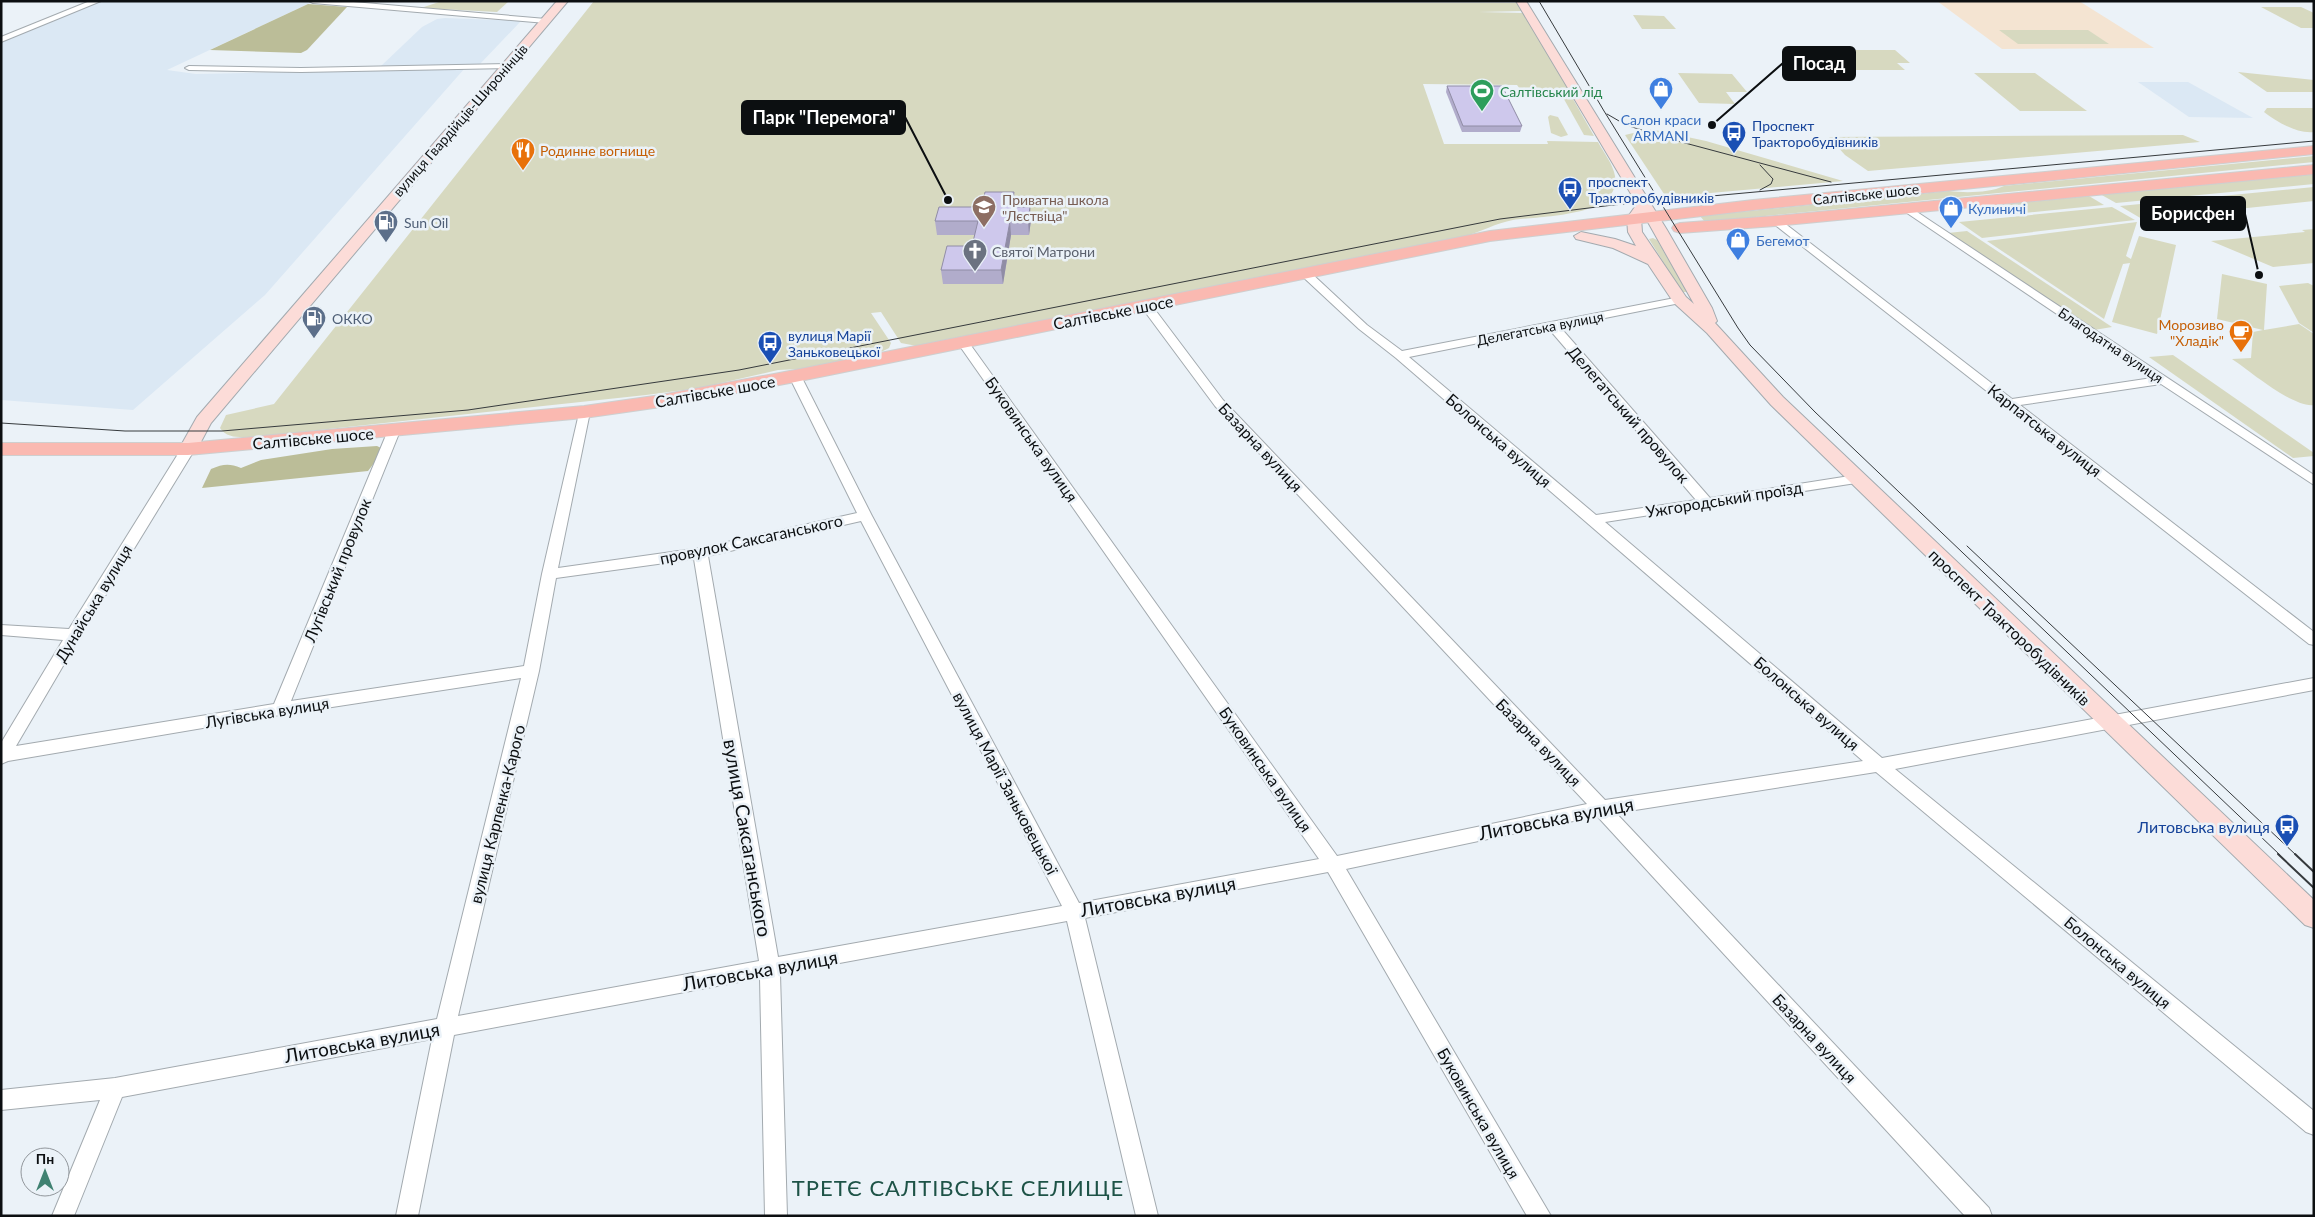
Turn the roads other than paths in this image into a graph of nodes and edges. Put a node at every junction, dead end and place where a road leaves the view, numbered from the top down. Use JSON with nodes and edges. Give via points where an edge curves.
{"nodes":[{"id":1,"x":97,"y":1,"type":"edge"},
{"id":2,"x":313,"y":1,"type":"edge"},
{"id":3,"x":563,"y":1,"type":"edge"},
{"id":4,"x":1521,"y":1,"type":"edge"},
{"id":5,"x":546,"y":21,"type":"junction"},
{"id":6,"x":1,"y":40,"type":"edge"},
{"id":7,"x":508,"y":66,"type":"junction"},
{"id":8,"x":188,"y":68,"type":"dead end"},
{"id":9,"x":2314,"y":150,"type":"edge"},
{"id":10,"x":2314,"y":170,"type":"edge"},
{"id":11,"x":1908,"y":209,"type":"junction"},
{"id":12,"x":1648,"y":211,"type":"junction"},
{"id":13,"x":1775,"y":221,"type":"junction"},
{"id":14,"x":1634,"y":225,"type":"junction"},
{"id":15,"x":1660,"y":230,"type":"junction"},
{"id":16,"x":1581,"y":236,"type":"junction"},
{"id":17,"x":1419,"y":250,"type":"junction"},
{"id":18,"x":1652,"y":261,"type":"junction"},
{"id":19,"x":1306,"y":274,"type":"junction"},
{"id":20,"x":1680,"y":300,"type":"junction"},
{"id":21,"x":1146,"y":305,"type":"junction"},
{"id":22,"x":1553,"y":326,"type":"junction"},
{"id":23,"x":1713,"y":330,"type":"junction"},
{"id":24,"x":964,"y":342,"type":"junction"},
{"id":25,"x":1400,"y":354,"type":"junction"},
{"id":26,"x":795,"y":376,"type":"junction"},
{"id":27,"x":2163,"y":380,"type":"junction"},
{"id":28,"x":2010,"y":403,"type":"junction"},
{"id":29,"x":584,"y":412,"type":"junction"},
{"id":30,"x":394,"y":431,"type":"junction"},
{"id":31,"x":188,"y":448,"type":"junction"},
{"id":32,"x":1,"y":449,"type":"edge"},
{"id":33,"x":1856,"y":479,"type":"junction"},
{"id":34,"x":2314,"y":481,"type":"edge"},
{"id":35,"x":1706,"y":502,"type":"junction"},
{"id":36,"x":865,"y":516,"type":"junction"},
{"id":37,"x":1592,"y":520,"type":"junction"},
{"id":38,"x":700,"y":553,"type":"junction"},
{"id":39,"x":549,"y":574,"type":"junction"},
{"id":40,"x":1,"y":630,"type":"edge"},
{"id":41,"x":73,"y":634,"type":"junction"},
{"id":42,"x":2314,"y":640,"type":"edge"},
{"id":43,"x":531,"y":671,"type":"junction"},
{"id":44,"x":2314,"y":684,"type":"edge"},
{"id":45,"x":280,"y":709,"type":"junction"},
{"id":46,"x":2110,"y":724,"type":"junction"},
{"id":47,"x":2,"y":756,"type":"edge"},
{"id":48,"x":1879,"y":765,"type":"junction"},
{"id":49,"x":1601,"y":808,"type":"junction"},
{"id":50,"x":1333,"y":864,"type":"junction"},
{"id":51,"x":1074,"y":911,"type":"junction"},
{"id":52,"x":2314,"y":917,"type":"edge"},
{"id":53,"x":770,"y":969,"type":"junction"},
{"id":54,"x":446,"y":1027,"type":"junction"},
{"id":55,"x":115,"y":1088,"type":"junction"},
{"id":56,"x":1,"y":1100,"type":"edge"},
{"id":57,"x":2314,"y":1125,"type":"edge"},
{"id":58,"x":63,"y":1216,"type":"edge"},
{"id":59,"x":406,"y":1216,"type":"edge"},
{"id":60,"x":776,"y":1216,"type":"edge"},
{"id":61,"x":1147,"y":1216,"type":"edge"},
{"id":62,"x":1540,"y":1216,"type":"edge"},
{"id":63,"x":1980,"y":1216,"type":"edge"}],
"edges":[{"from":1,"to":6,"type":"street"},
{"from":2,"to":5,"type":"street"},
{"from":3,"to":5,"type":"main road","name":"вулиця Гвардійців-Широнінців"},
{"from":4,"to":12,"type":"main road","name":"проспект Тракторобудівників"},
{"from":5,"to":7,"type":"main road","name":"вулиця Гвардійців-Широнінців"},
{"from":7,"to":8,"type":"street","via":[[301,70]]},
{"from":7,"to":31,"type":"main road","name":"вулиця Гвардійців-Широнінців","via":[[203,421]]},
{"from":9,"to":12,"type":"main road","name":"Салтівське шосе"},
{"from":10,"to":11,"type":"main road","name":"Салтівське шосе"},
{"from":11,"to":13,"type":"main road","name":"Салтівське шосе"},
{"from":11,"to":27,"type":"street","name":"Благодатна вулиця"},
{"from":12,"to":14,"type":"main road","name":"Салтівське шосе"},
{"from":12,"to":15,"type":"main road","name":"проспект Тракторобудівників"},
{"from":13,"to":15,"type":"main road","name":"Салтівське шосе"},
{"from":13,"to":28,"type":"street","name":"Карпатська вулиця"},
{"from":14,"to":15,"type":"main road","name":"Салтівське шосе"},
{"from":14,"to":16,"type":"main road","name":"Салтівське шосе"},
{"from":14,"to":17,"type":"main road","name":"Салтівське шосе","via":[[1490,236]]},
{"from":14,"to":18,"type":"main road","name":"проспект Тракторобудівників"},
{"from":15,"to":23,"type":"main road","name":"проспект Тракторобудівників"},
{"from":16,"to":17,"type":"main road","name":"Салтівське шосе"},
{"from":16,"to":18,"type":"main road","via":[[1622,244]]},
{"from":17,"to":19,"type":"main road","name":"Салтівське шосе"},
{"from":18,"to":20,"type":"main road","name":"проспект Тракторобудівників"},
{"from":19,"to":21,"type":"main road","name":"Салтівське шосе"},
{"from":19,"to":25,"type":"street","name":"Болонська вулиця","via":[[1362,327]]},
{"from":20,"to":22,"type":"street","name":"Делегатська вулиця"},
{"from":20,"to":23,"type":"main road","name":"проспект Тракторобудівників"},
{"from":21,"to":24,"type":"main road","name":"Салтівське шосе"},
{"from":21,"to":49,"type":"street","name":"Базарна вулиця","via":[[1219,403]]},
{"from":22,"to":25,"type":"street","name":"Делегатська вулиця"},
{"from":22,"to":35,"type":"street","name":"Делегатський провулок"},
{"from":23,"to":33,"type":"main road","name":"проспект Тракторобудівників","via":[[1777,401]]},
{"from":24,"to":26,"type":"main road","name":"Салтівське шосе"},
{"from":24,"to":50,"type":"street","name":"Буковинська вулиця"},
{"from":25,"to":37,"type":"street","name":"Болонська вулиця"},
{"from":26,"to":29,"type":"main road","name":"Салтівське шосе"},
{"from":26,"to":36,"type":"street","name":"вулиця Марії Заньковецької"},
{"from":27,"to":28,"type":"street"},
{"from":27,"to":34,"type":"street","name":"Благодатна вулиця"},
{"from":28,"to":42,"type":"street","name":"Карпатська вулиця"},
{"from":29,"to":30,"type":"main road","name":"Салтівське шосе"},
{"from":29,"to":39,"type":"street","name":"вулиця Карпенка-Карого"},
{"from":30,"to":31,"type":"main road","name":"Салтівське шосе"},
{"from":30,"to":45,"type":"street","name":"Лугівський провулок"},
{"from":31,"to":32,"type":"main road","name":"Салтівське шосе"},
{"from":31,"to":41,"type":"street","name":"Дунайська вулиця"},
{"from":33,"to":35,"type":"street","name":"Ужгородський проїзд"},
{"from":33,"to":46,"type":"main road","name":"проспект Тракторобудівників"},
{"from":35,"to":37,"type":"street","name":"Ужгородський проїзд"},
{"from":36,"to":38,"type":"street","name":"провулок Саксаганського"},
{"from":36,"to":51,"type":"street","name":"вулиця Марії Заньковецької"},
{"from":37,"to":48,"type":"street","name":"Болонська вулиця"},
{"from":38,"to":39,"type":"street","name":"провулок Саксаганського"},
{"from":38,"to":53,"type":"street","name":"вулиця Саксаганського"},
{"from":39,"to":43,"type":"street","name":"вулиця Карпенка-Карого"},
{"from":40,"to":41,"type":"street"},
{"from":41,"to":47,"type":"street","name":"Дунайська вулиця"},
{"from":43,"to":45,"type":"street","name":"Лугівська вулиця"},
{"from":43,"to":54,"type":"street","name":"вулиця Карпенка-Карого"},
{"from":44,"to":46,"type":"street","name":"Литовська вулиця"},
{"from":45,"to":47,"type":"street","name":"Лугівська вулиця"},
{"from":46,"to":48,"type":"street","name":"Литовська вулиця"},
{"from":46,"to":52,"type":"main road","name":"проспект Тракторобудівників"},
{"from":48,"to":49,"type":"street","name":"Литовська вулиця"},
{"from":48,"to":57,"type":"street","name":"Болонська вулиця"},
{"from":49,"to":50,"type":"street","name":"Литовська вулиця"},
{"from":49,"to":63,"type":"street","name":"Базарна вулиця"},
{"from":50,"to":51,"type":"street","name":"Литовська вулиця"},
{"from":50,"to":62,"type":"street","name":"Буковинська вулиця"},
{"from":51,"to":53,"type":"street","name":"Литовська вулиця"},
{"from":51,"to":61,"type":"street","name":"вулиця Марії Заньковецької"},
{"from":53,"to":54,"type":"street","name":"Литовська вулиця"},
{"from":53,"to":60,"type":"street","name":"вулиця Саксаганського"},
{"from":54,"to":55,"type":"street","name":"Литовська вулиця"},
{"from":54,"to":59,"type":"street","name":"вулиця Карпенка-Карого"},
{"from":55,"to":56,"type":"street","name":"Литовська вулиця"},
{"from":55,"to":58,"type":"street"}]}
